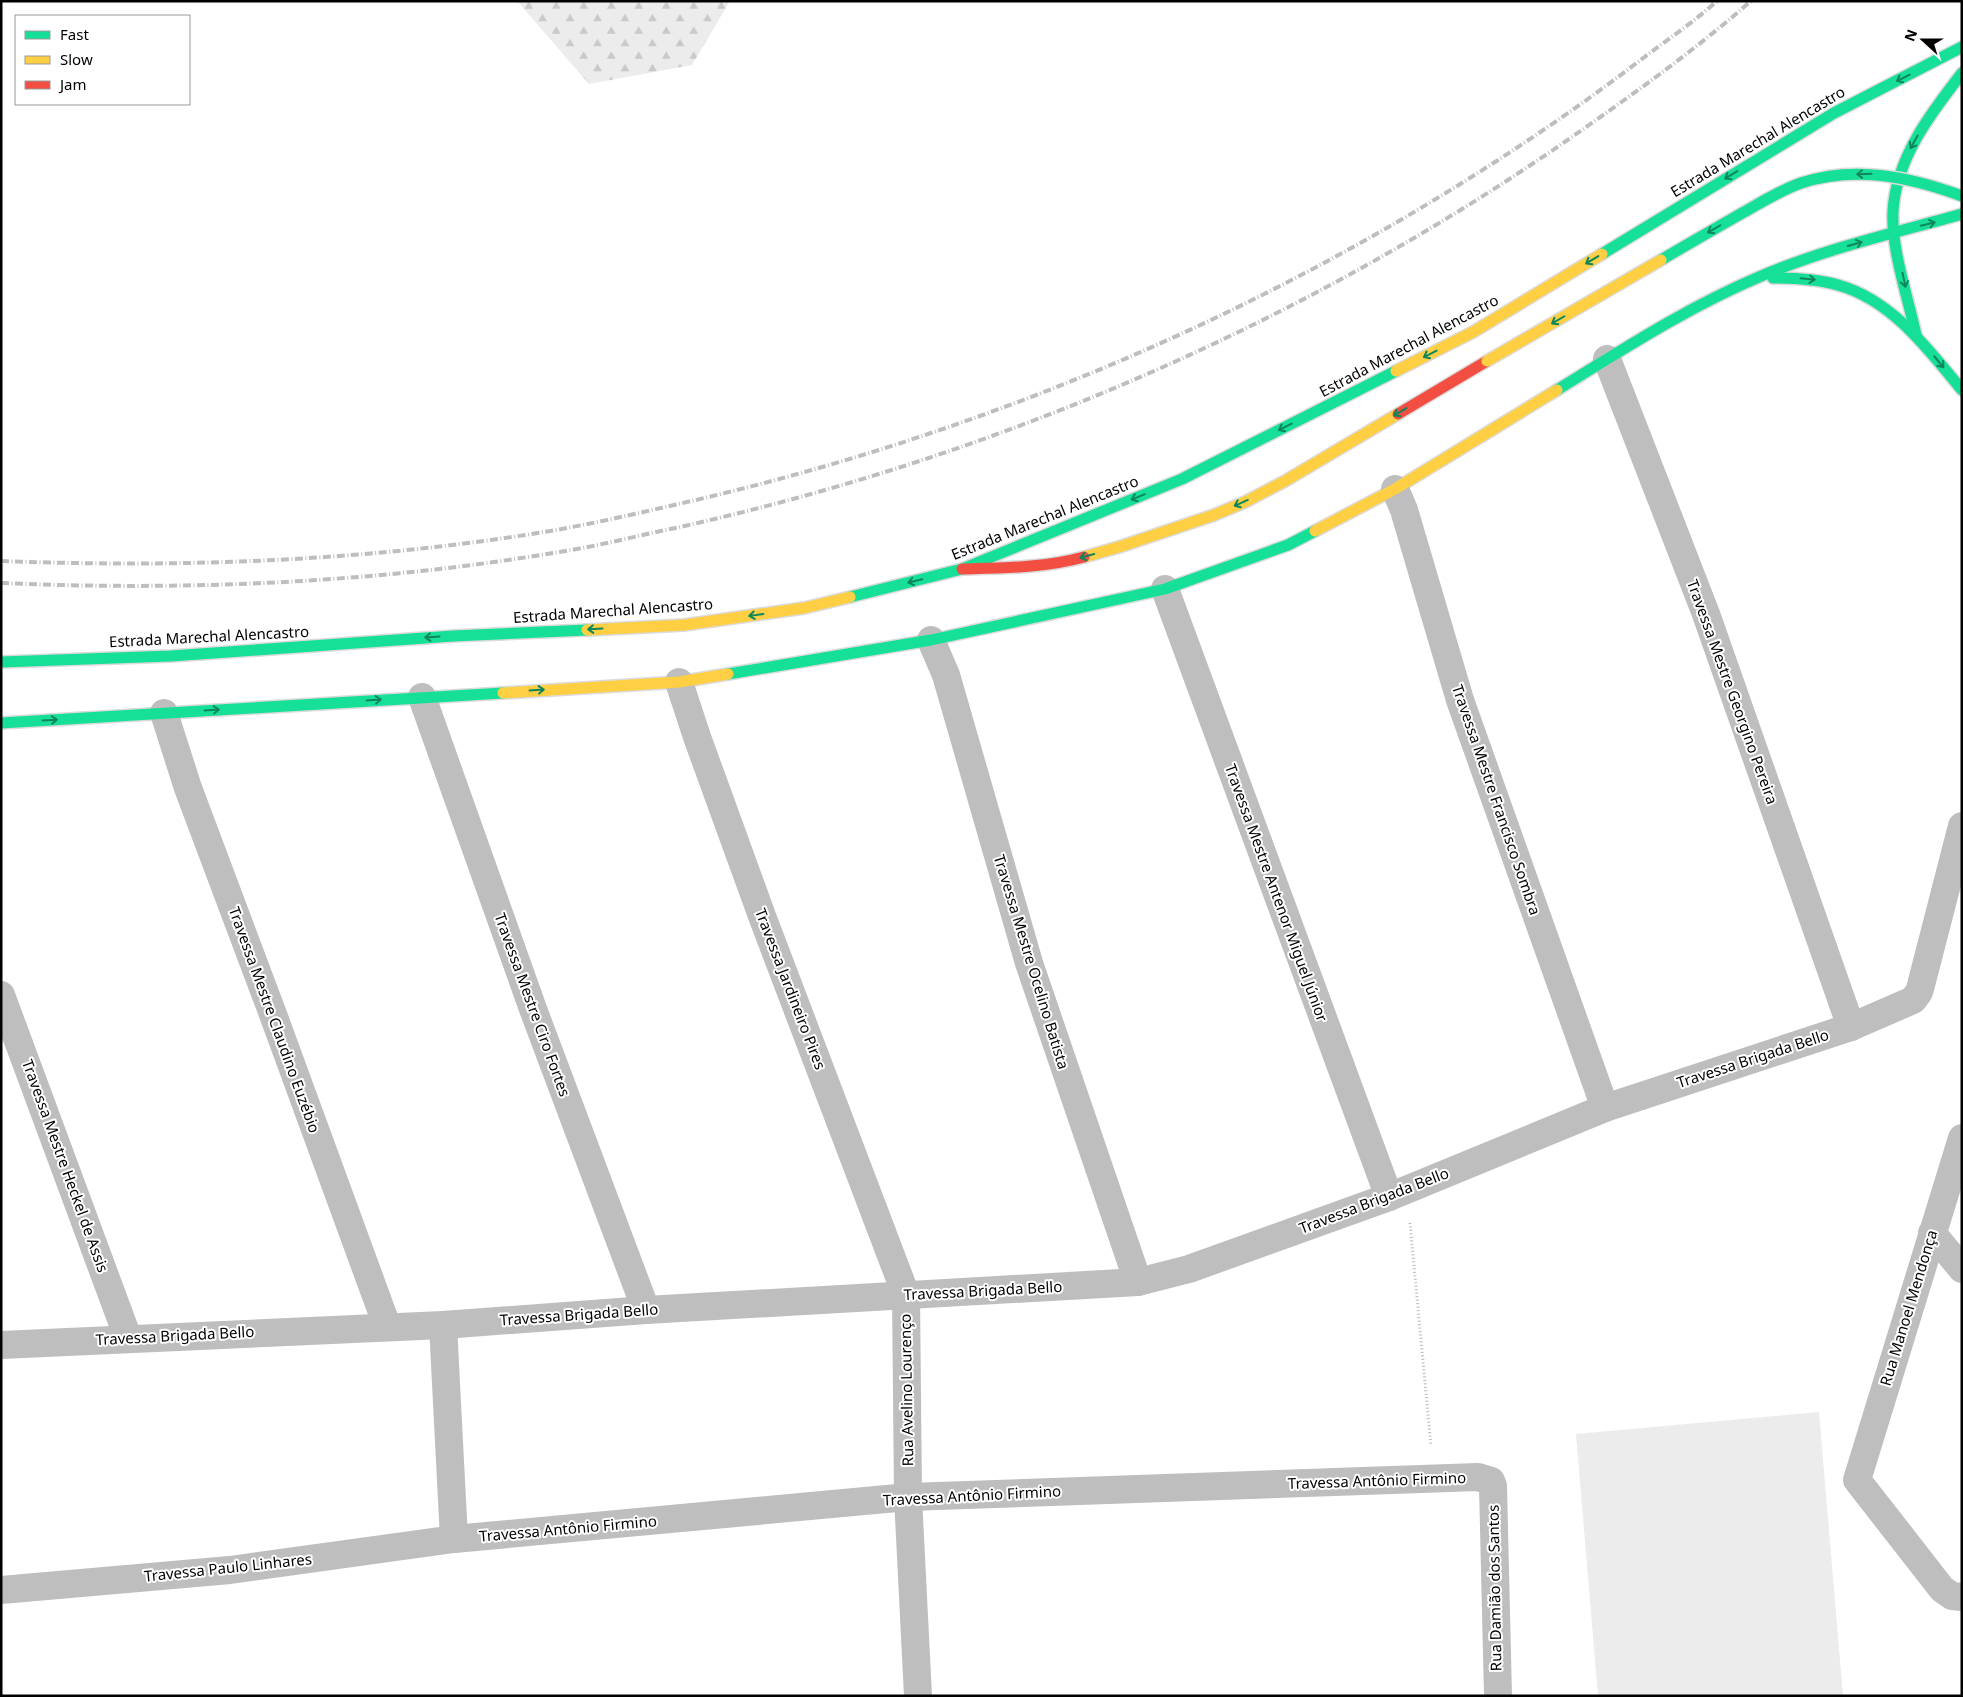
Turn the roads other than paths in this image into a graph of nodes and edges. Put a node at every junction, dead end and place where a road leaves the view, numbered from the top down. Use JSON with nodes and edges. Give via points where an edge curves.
{"nodes":[{"id":1,"x":1962,"y":47,"type":"edge"},
{"id":2,"x":1962,"y":74,"type":"edge"},
{"id":3,"x":1962,"y":196,"type":"edge"},
{"id":4,"x":1962,"y":214,"type":"edge"},
{"id":5,"x":1894,"y":232,"type":"junction"},
{"id":6,"x":1759,"y":278,"type":"junction"},
{"id":7,"x":1916,"y":335,"type":"junction"},
{"id":8,"x":1607,"y":359,"type":"junction"},
{"id":9,"x":1962,"y":390,"type":"edge"},
{"id":10,"x":1395,"y":489,"type":"junction"},
{"id":11,"x":962,"y":569,"type":"junction"},
{"id":12,"x":1165,"y":589,"type":"junction"},
{"id":13,"x":931,"y":640,"type":"junction"},
{"id":14,"x":1,"y":662,"type":"edge"},
{"id":15,"x":680,"y":682,"type":"junction"},
{"id":16,"x":422,"y":697,"type":"junction"},
{"id":17,"x":164,"y":713,"type":"junction"},
{"id":18,"x":1,"y":723,"type":"edge"},
{"id":19,"x":1962,"y":826,"type":"edge"},
{"id":20,"x":1,"y":995,"type":"edge"},
{"id":21,"x":1851,"y":1027,"type":"junction"},
{"id":22,"x":1605,"y":1108,"type":"junction"},
{"id":23,"x":1962,"y":1138,"type":"edge"},
{"id":24,"x":1389,"y":1197,"type":"junction"},
{"id":25,"x":1932,"y":1233,"type":"junction"},
{"id":26,"x":1962,"y":1269,"type":"edge"},
{"id":27,"x":1138,"y":1282,"type":"junction"},
{"id":28,"x":906,"y":1295,"type":"junction"},
{"id":29,"x":646,"y":1310,"type":"junction"},
{"id":30,"x":443,"y":1325,"type":"junction"},
{"id":31,"x":387,"y":1326,"type":"junction"},
{"id":32,"x":128,"y":1338,"type":"junction"},
{"id":33,"x":1,"y":1345,"type":"edge"},
{"id":34,"x":1491,"y":1481,"type":"joint"},
{"id":35,"x":908,"y":1497,"type":"junction"},
{"id":36,"x":454,"y":1539,"type":"junction"},
{"id":37,"x":1,"y":1590,"type":"edge"},
{"id":38,"x":1957,"y":1597,"type":"edge"},
{"id":39,"x":918,"y":1696,"type":"edge"},
{"id":40,"x":1498,"y":1696,"type":"edge"}],
"edges":[{"from":1,"to":11,"type":"main road","name":"Estrada Marechal Alencastro","one_way":true,"via":[[1834,113],[1473,332],[1182,479]]},
{"from":2,"to":5,"type":"main road","one_way":true,"via":[[1927,120],[1903,163],[1894,200]]},
{"from":3,"to":11,"type":"main road","one_way":true,"bridge":true,"via":[[1904,178],[1871,174],[1807,181],[1772,196],[1245,502],[1069,561],[1024,567]]},
{"from":5,"to":4,"type":"main road","one_way":true},
{"from":6,"to":5,"type":"main road","one_way":true,"via":[[1833,250]]},
{"from":5,"to":7,"type":"main road","one_way":true},
{"from":6,"to":7,"type":"main road","one_way":true,"via":[[1818,280],[1846,287],[1868,298]]},
{"from":6,"to":8,"type":"main road","via":[[1700,306]]},
{"from":7,"to":9,"type":"main road","one_way":true},
{"from":8,"to":10,"type":"main road"},
{"from":8,"to":21,"type":"street","name":"Travessa Mestre Georgino Pereira","via":[[1706,614]]},
{"from":10,"to":12,"type":"main road","via":[[1288,545]]},
{"from":10,"to":22,"type":"street","name":"Travessa Mestre Francisco Sombra","via":[[1460,700]]},
{"from":11,"to":14,"type":"main road","name":"Estrada Marechal Alencastro","one_way":true,"via":[[804,608],[684,625],[453,636],[171,656]]},
{"from":12,"to":13,"type":"main road"},
{"from":12,"to":24,"type":"street","name":"Travessa Mestre Antenor Miguel Júnior"},
{"from":13,"to":15,"type":"main road"},
{"from":13,"to":27,"type":"street","name":"Travessa Mestre Ocelino Batista","via":[[946,674],[1029,963]]},
{"from":16,"to":15,"type":"main road","one_way":true},
{"from":15,"to":28,"type":"street","name":"Travessa Jardineiro Pires","via":[[756,898]]},
{"from":17,"to":16,"type":"main road","one_way":true},
{"from":16,"to":29,"type":"street","name":"Travessa Mestre Ciro Fortes","via":[[533,1009]]},
{"from":18,"to":17,"type":"main road","one_way":true},
{"from":17,"to":31,"type":"street","name":"Travessa Mestre Claudino Euzébio","via":[[188,788]]},
{"from":19,"to":21,"type":"street","name":"Travessa Brigada Bello","via":[[1915,998]]},
{"from":20,"to":32,"type":"street","name":"Travessa Mestre Heckel de Assis"},
{"from":21,"to":22,"type":"street","name":"Travessa Brigada Bello"},
{"from":22,"to":24,"type":"street","name":"Travessa Brigada Bello"},
{"from":23,"to":25,"type":"street","name":"Rua Manoel Mendonça"},
{"from":24,"to":27,"type":"street","name":"Travessa Brigada Bello","via":[[1189,1268]]},
{"from":25,"to":26,"type":"street"},
{"from":25,"to":38,"type":"street","name":"Rua Manoel Mendonça","via":[[1857,1480],[1942,1589]]},
{"from":27,"to":28,"type":"street","name":"Travessa Brigada Bello"},
{"from":28,"to":29,"type":"street","name":"Travessa Brigada Bello"},
{"from":28,"to":35,"type":"street","name":"Rua Avelino Lourenço"},
{"from":29,"to":30,"type":"street","name":"Travessa Brigada Bello"},
{"from":30,"to":31,"type":"street","name":"Travessa Brigada Bello"},
{"from":30,"to":36,"type":"street"},
{"from":31,"to":32,"type":"street","name":"Travessa Brigada Bello"},
{"from":32,"to":33,"type":"street","name":"Travessa Brigada Bello"},
{"from":34,"to":35,"type":"street","name":"Travessa Antônio Firmino","via":[[1478,1477]]},
{"from":34,"to":40,"type":"street","name":"Rua Damião dos Santos"},
{"from":35,"to":36,"type":"street","name":"Travessa Antônio Firmino"},
{"from":35,"to":39,"type":"street","name":"Rua Avelino Lourenço"},
{"from":36,"to":37,"type":"street","name":"Travessa Paulo Linhares","via":[[230,1570]]}]}
